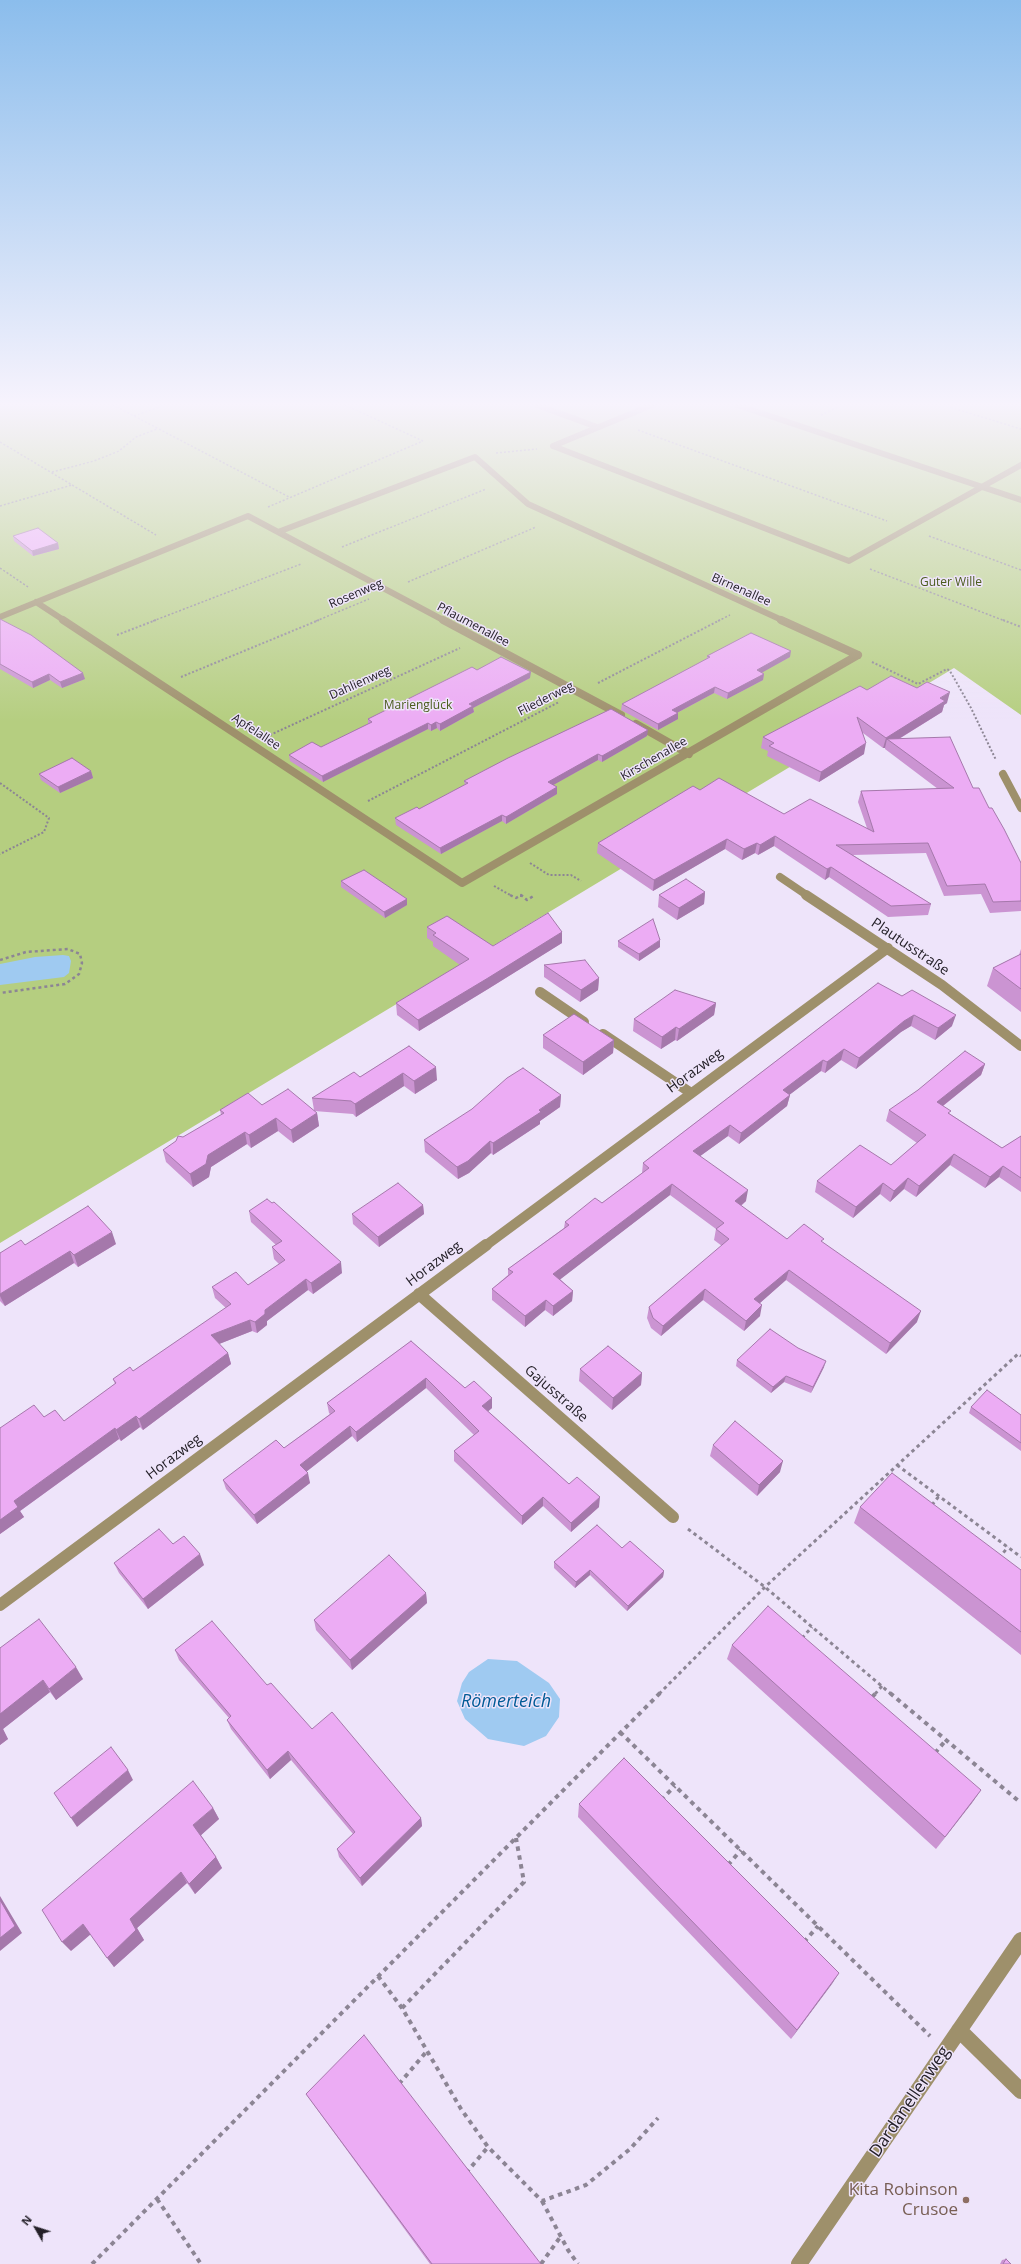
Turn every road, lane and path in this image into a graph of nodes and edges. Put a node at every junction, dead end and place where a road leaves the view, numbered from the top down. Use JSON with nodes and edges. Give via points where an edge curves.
{"nodes":[{"id":1,"x":115,"y":511,"type":"edge"},
{"id":2,"x":260,"y":511,"type":"edge"},
{"id":3,"x":334,"y":511,"type":"edge"},
{"id":4,"x":542,"y":511,"type":"edge"},
{"id":5,"x":721,"y":511,"type":"edge"},
{"id":6,"x":857,"y":511,"type":"edge"},
{"id":7,"x":940,"y":511,"type":"edge"},
{"id":8,"x":248,"y":516,"type":"junction"},
{"id":9,"x":557,"y":518,"type":"junction"},
{"id":10,"x":907,"y":529,"type":"junction"},
{"id":11,"x":278,"y":532,"type":"junction"},
{"id":12,"x":174,"y":546,"type":"junction"},
{"id":13,"x":849,"y":560,"type":"junction"},
{"id":14,"x":0,"y":568,"type":"edge"},
{"id":15,"x":1021,"y":570,"type":"edge"},
{"id":16,"x":386,"y":592,"type":"junction"},
{"id":17,"x":44,"y":599,"type":"junction"},
{"id":18,"x":36,"y":602,"type":"junction"},
{"id":19,"x":749,"y":606,"type":"junction"},
{"id":20,"x":0,"y":617,"type":"edge"},
{"id":21,"x":1021,"y":627,"type":"edge"},
{"id":22,"x":478,"y":640,"type":"junction"},
{"id":23,"x":858,"y":655,"type":"junction"},
{"id":24,"x":162,"y":685,"type":"junction"},
{"id":25,"x":580,"y":692,"type":"junction"},
{"id":26,"x":251,"y":743,"type":"junction"},
{"id":27,"x":689,"y":754,"type":"junction"},
{"id":28,"x":1003,"y":774,"type":"joint"},
{"id":29,"x":0,"y":783,"type":"edge"},
{"id":30,"x":1021,"y":808,"type":"edge"},
{"id":31,"x":352,"y":810,"type":"junction"},
{"id":32,"x":515,"y":853,"type":"junction"},
{"id":33,"x":0,"y":854,"type":"edge"},
{"id":34,"x":780,"y":877,"type":"dead end"},
{"id":35,"x":471,"y":878,"type":"junction"},
{"id":36,"x":580,"y":881,"type":"dead end"},
{"id":37,"x":462,"y":883,"type":"joint"},
{"id":38,"x":535,"y":895,"type":"dead end"},
{"id":39,"x":888,"y":948,"type":"junction"},
{"id":40,"x":0,"y":960,"type":"edge"},
{"id":41,"x":540,"y":992,"type":"dead end"},
{"id":42,"x":0,"y":993,"type":"edge"},
{"id":43,"x":1021,"y":1046,"type":"edge"},
{"id":44,"x":691,"y":1093,"type":"junction"},
{"id":45,"x":419,"y":1294,"type":"junction"},
{"id":46,"x":1021,"y":1356,"type":"edge"},
{"id":47,"x":897,"y":1465,"type":"junction"},
{"id":48,"x":939,"y":1496,"type":"junction"},
{"id":49,"x":930,"y":1506,"type":"edge"},
{"id":50,"x":673,"y":1518,"type":"joint"},
{"id":51,"x":1008,"y":1547,"type":"junction"},
{"id":52,"x":1021,"y":1557,"type":"edge"},
{"id":53,"x":994,"y":1563,"type":"edge"},
{"id":54,"x":765,"y":1587,"type":"junction"},
{"id":55,"x":0,"y":1605,"type":"edge"},
{"id":56,"x":812,"y":1627,"type":"junction"},
{"id":57,"x":798,"y":1642,"type":"edge"},
{"id":58,"x":882,"y":1686,"type":"junction"},
{"id":59,"x":868,"y":1702,"type":"edge"},
{"id":60,"x":620,"y":1732,"type":"junction"},
{"id":61,"x":946,"y":1740,"type":"junction"},
{"id":62,"x":931,"y":1758,"type":"edge"},
{"id":63,"x":675,"y":1786,"type":"junction"},
{"id":64,"x":1021,"y":1803,"type":"edge"},
{"id":65,"x":656,"y":1806,"type":"edge"},
{"id":66,"x":516,"y":1837,"type":"junction"},
{"id":67,"x":741,"y":1850,"type":"junction"},
{"id":68,"x":727,"y":1867,"type":"edge"},
{"id":69,"x":818,"y":1926,"type":"junction"},
{"id":70,"x":1021,"y":1940,"type":"edge"},
{"id":71,"x":798,"y":1949,"type":"edge"},
{"id":72,"x":378,"y":1976,"type":"junction"},
{"id":73,"x":402,"y":2008,"type":"junction"},
{"id":74,"x":959,"y":2030,"type":"junction"},
{"id":75,"x":945,"y":2050,"type":"junction"},
{"id":76,"x":427,"y":2051,"type":"junction"},
{"id":77,"x":398,"y":2085,"type":"edge"},
{"id":78,"x":1021,"y":2091,"type":"edge"},
{"id":79,"x":658,"y":2118,"type":"dead end"},
{"id":80,"x":488,"y":2147,"type":"junction"},
{"id":81,"x":466,"y":2173,"type":"edge"},
{"id":82,"x":157,"y":2198,"type":"junction"},
{"id":83,"x":542,"y":2201,"type":"junction"},
{"id":84,"x":561,"y":2236,"type":"junction"},
{"id":85,"x":92,"y":2264,"type":"edge"},
{"id":86,"x":201,"y":2264,"type":"edge"},
{"id":87,"x":541,"y":2264,"type":"edge"},
{"id":88,"x":578,"y":2264,"type":"edge"},
{"id":89,"x":799,"y":2264,"type":"edge"}],
"edges":[{"from":1,"to":12,"type":"path"},
{"from":2,"to":8,"type":"path"},
{"from":3,"to":11,"type":"street"},
{"from":4,"to":9,"type":"street","name":"Birnenallee"},
{"from":5,"to":13,"type":"street"},
{"from":6,"to":10,"type":"path"},
{"from":7,"to":10,"type":"street"},
{"from":8,"to":11,"type":"street","name":"Pflaumenallee"},
{"from":8,"to":12,"type":"street"},
{"from":9,"to":16,"type":"path","name":"Rosenweg"},
{"from":9,"to":19,"type":"street","name":"Birnenallee"},
{"from":10,"to":13,"type":"street"},
{"from":10,"to":15,"type":"path"},
{"from":11,"to":16,"type":"street","name":"Pflaumenallee"},
{"from":12,"to":17,"type":"street"},
{"from":13,"to":21,"type":"path"},
{"from":14,"to":17,"type":"path"},
{"from":16,"to":22,"type":"street","name":"Pflaumenallee"},
{"from":16,"to":24,"type":"path","name":"Rosenweg"},
{"from":17,"to":18,"type":"street"},
{"from":18,"to":20,"type":"street"},
{"from":18,"to":24,"type":"street","name":"Apfelallee"},
{"from":19,"to":23,"type":"street","name":"Birnenallee"},
{"from":19,"to":25,"type":"path","name":"Fliederweg"},
{"from":22,"to":25,"type":"street","name":"Pflaumenallee"},
{"from":22,"to":26,"type":"path","name":"Dahlienweg"},
{"from":23,"to":27,"type":"street","name":"Kirschenallee"},
{"from":23,"to":28,"type":"path","via":[[918,684],[947,669],[950,670]]},
{"from":24,"to":26,"type":"street","name":"Apfelallee"},
{"from":25,"to":27,"type":"street","name":"Pflaumenallee"},
{"from":25,"to":31,"type":"path","name":"Fliederweg"},
{"from":26,"to":31,"type":"street","name":"Apfelallee"},
{"from":27,"to":32,"type":"street","name":"Kirschenallee"},
{"from":28,"to":30,"type":"street"},
{"from":29,"to":33,"type":"path","via":[[48,818],[44,832]]},
{"from":31,"to":37,"type":"street","name":"Apfelallee"},
{"from":32,"to":35,"type":"street","name":"Kirschenallee"},
{"from":32,"to":36,"type":"path","via":[[549,876],[571,875]]},
{"from":34,"to":39,"type":"street","name":"Plautusstraße"},
{"from":35,"to":37,"type":"street","name":"Kirschenallee"},
{"from":35,"to":38,"type":"path","via":[[488,890],[496,885],[516,898],[521,895],[527,900]]},
{"from":39,"to":43,"type":"street","name":"Plautusstraße","via":[[942,985]]},
{"from":39,"to":44,"type":"street","name":"Horazweg"},
{"from":40,"to":42,"type":"path","via":[[26,952],[68,949],[80,954],[82,963],[79,974],[65,984]]},
{"from":41,"to":44,"type":"street"},
{"from":44,"to":45,"type":"street","name":"Horazweg"},
{"from":45,"to":50,"type":"street","name":"Gajusstraße"},
{"from":45,"to":55,"type":"street","name":"Horazweg"},
{"from":46,"to":47,"type":"path","via":[[1018,1354]]},
{"from":47,"to":48,"type":"path"},
{"from":47,"to":54,"type":"path"},
{"from":48,"to":49,"type":"path"},
{"from":48,"to":51,"type":"path"},
{"from":50,"to":54,"type":"path"},
{"from":51,"to":52,"type":"path"},
{"from":51,"to":53,"type":"path"},
{"from":54,"to":56,"type":"path"},
{"from":54,"to":60,"type":"path"},
{"from":56,"to":57,"type":"path"},
{"from":56,"to":58,"type":"path"},
{"from":58,"to":59,"type":"path"},
{"from":58,"to":61,"type":"path"},
{"from":60,"to":63,"type":"path"},
{"from":60,"to":66,"type":"path"},
{"from":61,"to":62,"type":"path"},
{"from":61,"to":64,"type":"path"},
{"from":63,"to":65,"type":"path"},
{"from":63,"to":67,"type":"path"},
{"from":66,"to":72,"type":"path"},
{"from":66,"to":73,"type":"path","via":[[524,1882]]},
{"from":67,"to":68,"type":"path"},
{"from":67,"to":69,"type":"path"},
{"from":69,"to":71,"type":"path"},
{"from":69,"to":75,"type":"path"},
{"from":70,"to":74,"type":"street","name":"Dardanellenweg"},
{"from":72,"to":73,"type":"path"},
{"from":72,"to":82,"type":"path"},
{"from":73,"to":76,"type":"path"},
{"from":74,"to":75,"type":"street","name":"Dardanellenweg"},
{"from":74,"to":78,"type":"street"},
{"from":75,"to":89,"type":"street","name":"Dardanellenweg"},
{"from":76,"to":77,"type":"path"},
{"from":76,"to":80,"type":"path","via":[[461,2109]]},
{"from":79,"to":83,"type":"path","via":[[630,2149],[586,2185]]},
{"from":80,"to":81,"type":"path"},
{"from":80,"to":83,"type":"path"},
{"from":82,"to":85,"type":"path"},
{"from":82,"to":86,"type":"path"},
{"from":83,"to":84,"type":"path"},
{"from":84,"to":87,"type":"path"},
{"from":84,"to":88,"type":"path"}]}
